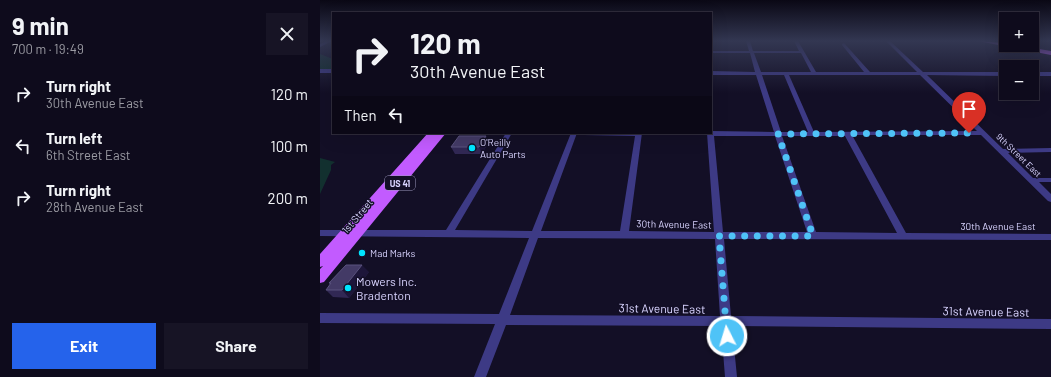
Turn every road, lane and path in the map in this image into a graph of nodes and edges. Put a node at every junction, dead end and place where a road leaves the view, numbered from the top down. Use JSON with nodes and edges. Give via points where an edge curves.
{"nodes":[{"id":1,"x":754,"y":59,"type":"edge"},
{"id":2,"x":807,"y":59,"type":"edge"},
{"id":3,"x":856,"y":59,"type":"edge"},
{"id":4,"x":907,"y":59,"type":"edge"},
{"id":5,"x":320,"y":71,"type":"edge"},
{"id":6,"x":332,"y":71,"type":"edge"},
{"id":7,"x":712,"y":73,"type":"edge"},
{"id":8,"x":758,"y":73,"type":"junction"},
{"id":9,"x":786,"y":74,"type":"junction"},
{"id":10,"x":815,"y":74,"type":"junction"},
{"id":11,"x":868,"y":74,"type":"junction"},
{"id":12,"x":923,"y":74,"type":"junction"},
{"id":13,"x":999,"y":74,"type":"edge"},
{"id":14,"x":1039,"y":74,"type":"edge"},
{"id":15,"x":1051,"y":74,"type":"edge"},
{"id":16,"x":983,"y":133,"type":"junction"},
{"id":17,"x":436,"y":134,"type":"edge"},
{"id":18,"x":508,"y":134,"type":"edge"},
{"id":19,"x":574,"y":134,"type":"edge"},
{"id":20,"x":639,"y":134,"type":"edge"},
{"id":21,"x":710,"y":134,"type":"edge"},
{"id":22,"x":778,"y":134,"type":"junction"},
{"id":23,"x":812,"y":134,"type":"junction"},
{"id":24,"x":848,"y":134,"type":"junction"},
{"id":25,"x":1051,"y":150,"type":"edge"},
{"id":26,"x":1002,"y":151,"type":"junction"},
{"id":27,"x":1031,"y":180,"type":"junction"},
{"id":28,"x":1051,"y":180,"type":"edge"},
{"id":29,"x":1051,"y":199,"type":"edge"},
{"id":30,"x":320,"y":233,"type":"edge"},
{"id":31,"x":345,"y":234,"type":"junction"},
{"id":32,"x":358,"y":234,"type":"junction"},
{"id":33,"x":448,"y":234,"type":"junction"},
{"id":34,"x":535,"y":234,"type":"junction"},
{"id":35,"x":624,"y":234,"type":"junction"},
{"id":36,"x":719,"y":236,"type":"junction"},
{"id":37,"x":813,"y":236,"type":"junction"},
{"id":38,"x":904,"y":237,"type":"junction"},
{"id":39,"x":1051,"y":238,"type":"edge"},
{"id":40,"x":320,"y":262,"type":"edge"},
{"id":41,"x":320,"y":278,"type":"edge"},
{"id":42,"x":320,"y":318,"type":"edge"},
{"id":43,"x":503,"y":319,"type":"junction"},
{"id":44,"x":726,"y":322,"type":"junction"},
{"id":45,"x":1051,"y":324,"type":"edge"},
{"id":46,"x":480,"y":377,"type":"edge"},
{"id":47,"x":731,"y":377,"type":"edge"}],
"edges":[{"from":1,"to":8,"type":"street"},
{"from":2,"to":10,"type":"street"},
{"from":3,"to":11,"type":"street"},
{"from":4,"to":12,"type":"street","name":"9th Street East"},
{"from":5,"to":6,"type":"street"},
{"from":7,"to":8,"type":"street"},
{"from":8,"to":9,"type":"street"},
{"from":8,"to":22,"type":"street"},
{"from":9,"to":10,"type":"street"},
{"from":9,"to":23,"type":"street"},
{"from":10,"to":11,"type":"street"},
{"from":11,"to":12,"type":"street"},
{"from":12,"to":13,"type":"street"},
{"from":12,"to":16,"type":"street","name":"9th Street East"},
{"from":14,"to":15,"type":"street"},
{"from":16,"to":24,"type":"street"},
{"from":16,"to":26,"type":"street","name":"9th Street East"},
{"from":17,"to":31,"type":"main road","name":"1st Street","number":"US 41"},
{"from":17,"to":32,"type":"main road","name":"1st Street","number":"US 41","via":[[406,176]]},
{"from":18,"to":33,"type":"street"},
{"from":19,"to":34,"type":"street"},
{"from":20,"to":35,"type":"street"},
{"from":21,"to":22,"type":"street"},
{"from":21,"to":36,"type":"street"},
{"from":22,"to":23,"type":"street"},
{"from":22,"to":37,"type":"street"},
{"from":23,"to":24,"type":"street"},
{"from":24,"to":38,"type":"street"},
{"from":25,"to":26,"type":"street"},
{"from":26,"to":27,"type":"street","name":"9th Street East"},
{"from":27,"to":28,"type":"street"},
{"from":27,"to":29,"type":"street","name":"9th Street East"},
{"from":30,"to":31,"type":"street","name":"30th Avenue East"},
{"from":31,"to":32,"type":"street","name":"30th Avenue East"},
{"from":31,"to":40,"type":"main road","name":"1st Street","number":"US 41"},
{"from":32,"to":33,"type":"street","name":"30th Avenue East"},
{"from":32,"to":41,"type":"main road","name":"1st Street","number":"US 41"},
{"from":33,"to":34,"type":"street","name":"30th Avenue East"},
{"from":34,"to":35,"type":"street","name":"30th Avenue East"},
{"from":34,"to":43,"type":"street"},
{"from":35,"to":36,"type":"street","name":"30th Avenue East"},
{"from":36,"to":37,"type":"street","name":"30th Avenue East"},
{"from":36,"to":44,"type":"street"},
{"from":37,"to":38,"type":"street","name":"30th Avenue East"},
{"from":38,"to":39,"type":"street","name":"30th Avenue East"},
{"from":42,"to":43,"type":"street","name":"31st Avenue East"},
{"from":43,"to":44,"type":"street","name":"31st Avenue East"},
{"from":43,"to":46,"type":"street"},
{"from":44,"to":45,"type":"street","name":"31st Avenue East"},
{"from":44,"to":47,"type":"street"}]}
